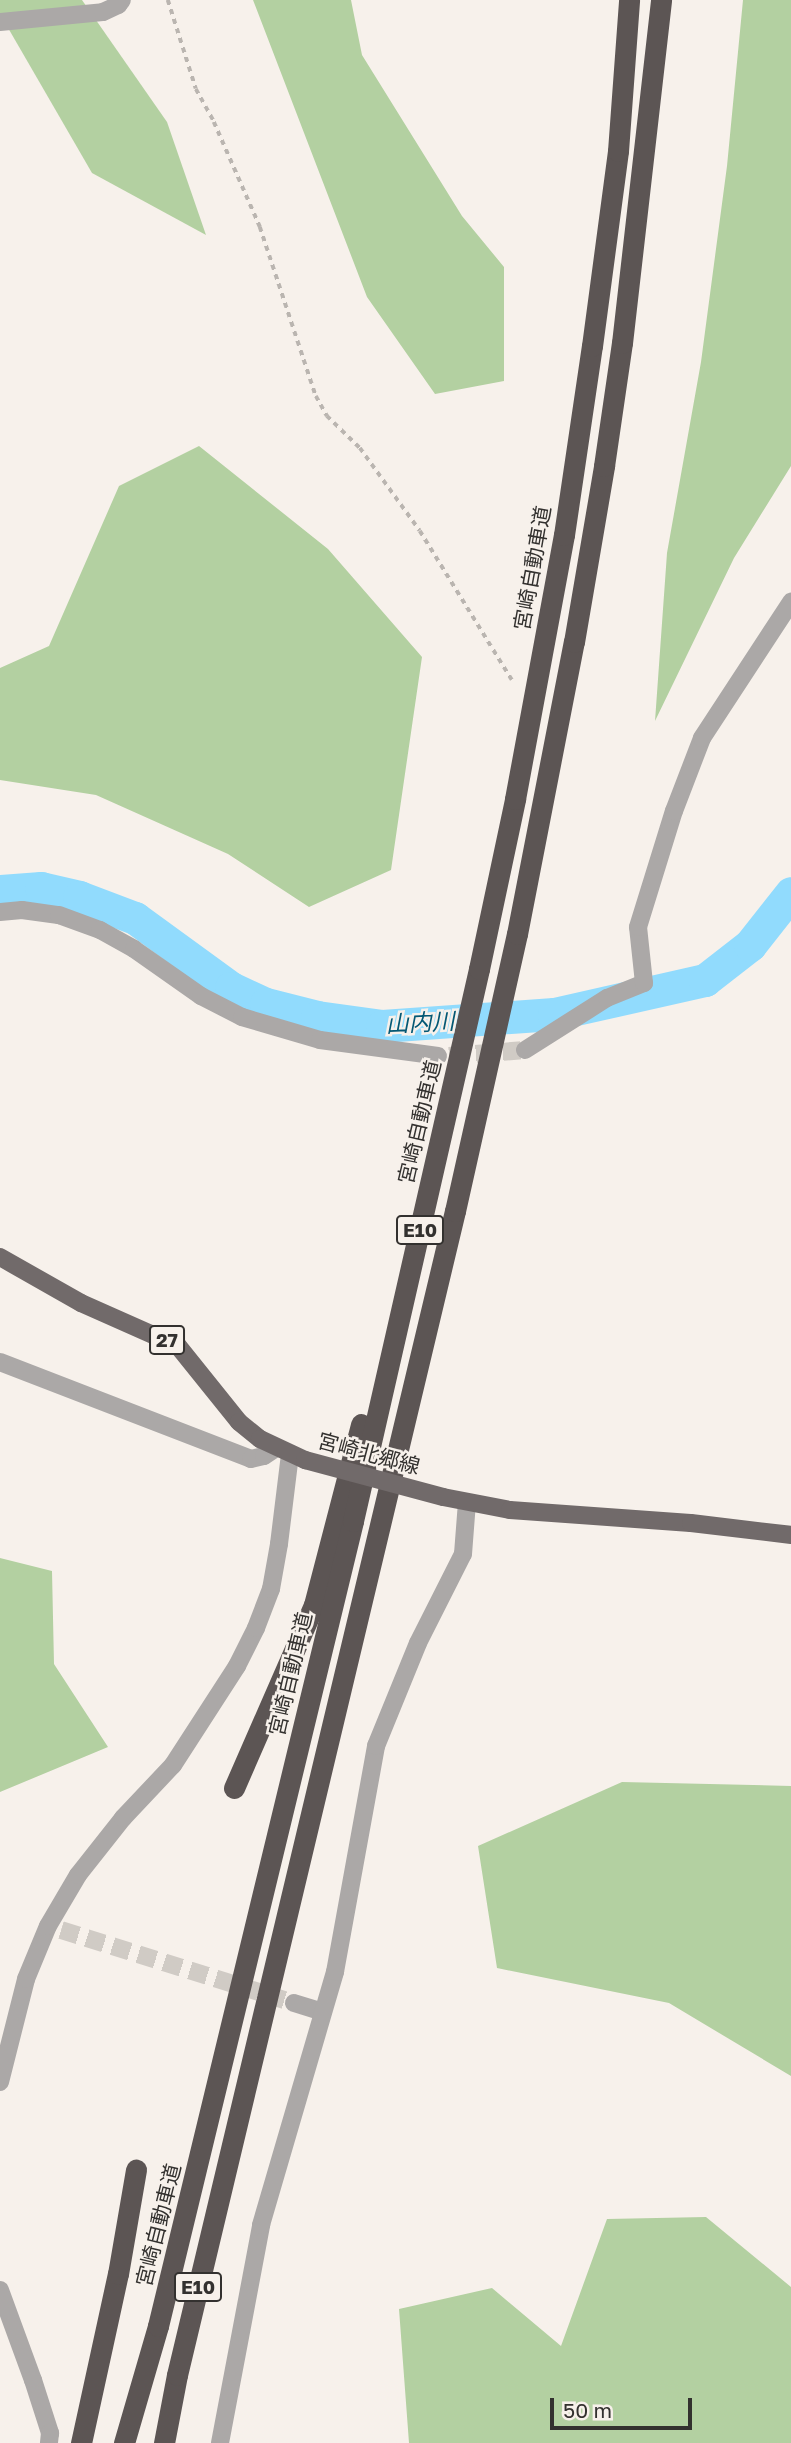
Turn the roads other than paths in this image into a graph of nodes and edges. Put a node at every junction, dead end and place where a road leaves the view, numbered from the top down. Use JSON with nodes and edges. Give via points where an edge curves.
{"nodes":[{"id":1,"x":122,"y":0,"type":"edge"},
{"id":2,"x":629,"y":0,"type":"edge"},
{"id":3,"x":661,"y":0,"type":"edge"},
{"id":4,"x":0,"y":22,"type":"edge"},
{"id":5,"x":791,"y":602,"type":"edge"},
{"id":6,"x":0,"y":912,"type":"edge"},
{"id":7,"x":524,"y":1050,"type":"tunnel mouth"},
{"id":8,"x":438,"y":1056,"type":"tunnel mouth"},
{"id":9,"x":0,"y":1257,"type":"edge"},
{"id":10,"x":403,"y":1307,"type":"junction"},
{"id":11,"x":0,"y":1362,"type":"edge"},
{"id":12,"x":290,"y":1454,"type":"junction"},
{"id":13,"x":467,"y":1502,"type":"junction"},
{"id":14,"x":791,"y":1535,"type":"edge"},
{"id":15,"x":234,"y":1788,"type":"dead end"},
{"id":16,"x":294,"y":2003,"type":"tunnel mouth"},
{"id":17,"x":323,"y":2012,"type":"junction"},
{"id":18,"x":1,"y":2075,"type":"edge"},
{"id":19,"x":135,"y":2170,"type":"dead end"},
{"id":20,"x":0,"y":2290,"type":"edge"},
{"id":21,"x":49,"y":2443,"type":"edge"},
{"id":22,"x":81,"y":2443,"type":"edge"},
{"id":23,"x":124,"y":2443,"type":"edge"},
{"id":24,"x":164,"y":2443,"type":"edge"},
{"id":25,"x":220,"y":2443,"type":"edge"}],
"edges":[{"from":1,"to":4,"type":"street","via":[[103,12]]},
{"from":2,"to":10,"type":"highway","name":"宮崎自動車道","number":"E10","via":[[616,164],[564,535],[515,799]]},
{"from":3,"to":24,"type":"highway","number":"E10","via":[[604,466],[517,934]]},
{"from":5,"to":7,"type":"street","via":[[702,738],[683,786],[638,927],[643,983],[607,998]]},
{"from":6,"to":8,"type":"street","via":[[59,915],[100,930],[201,996],[242,1017],[320,1040]]},
{"from":9,"to":12,"type":"main road","name":"宮崎北郷線","number":"27","via":[[81,1303],[178,1346],[239,1422]]},
{"from":10,"to":15,"type":"highway","via":[[376,1365],[314,1605]]},
{"from":10,"to":23,"type":"highway","name":"宮崎自動車道","number":"E10","via":[[218,2082]]},
{"from":11,"to":12,"type":"street","via":[[251,1459]]},
{"from":12,"to":13,"type":"main road","name":"宮崎北郷線","number":"27","bridge":true},
{"from":12,"to":18,"type":"street","via":[[271,1589],[237,1667],[173,1765],[78,1875],[26,1979]]},
{"from":13,"to":14,"type":"main road","name":"宮崎北郷線","number":"27","via":[[510,1510],[730,1526]]},
{"from":13,"to":17,"type":"street","via":[[463,1555],[418,1643],[376,1746],[335,1972]]},
{"from":16,"to":17,"type":"street"},
{"from":17,"to":25,"type":"street","via":[[261,2224]]},
{"from":19,"to":22,"type":"highway","via":[[118,2274]]},
{"from":20,"to":21,"type":"street","via":[[50,2433]]}]}
